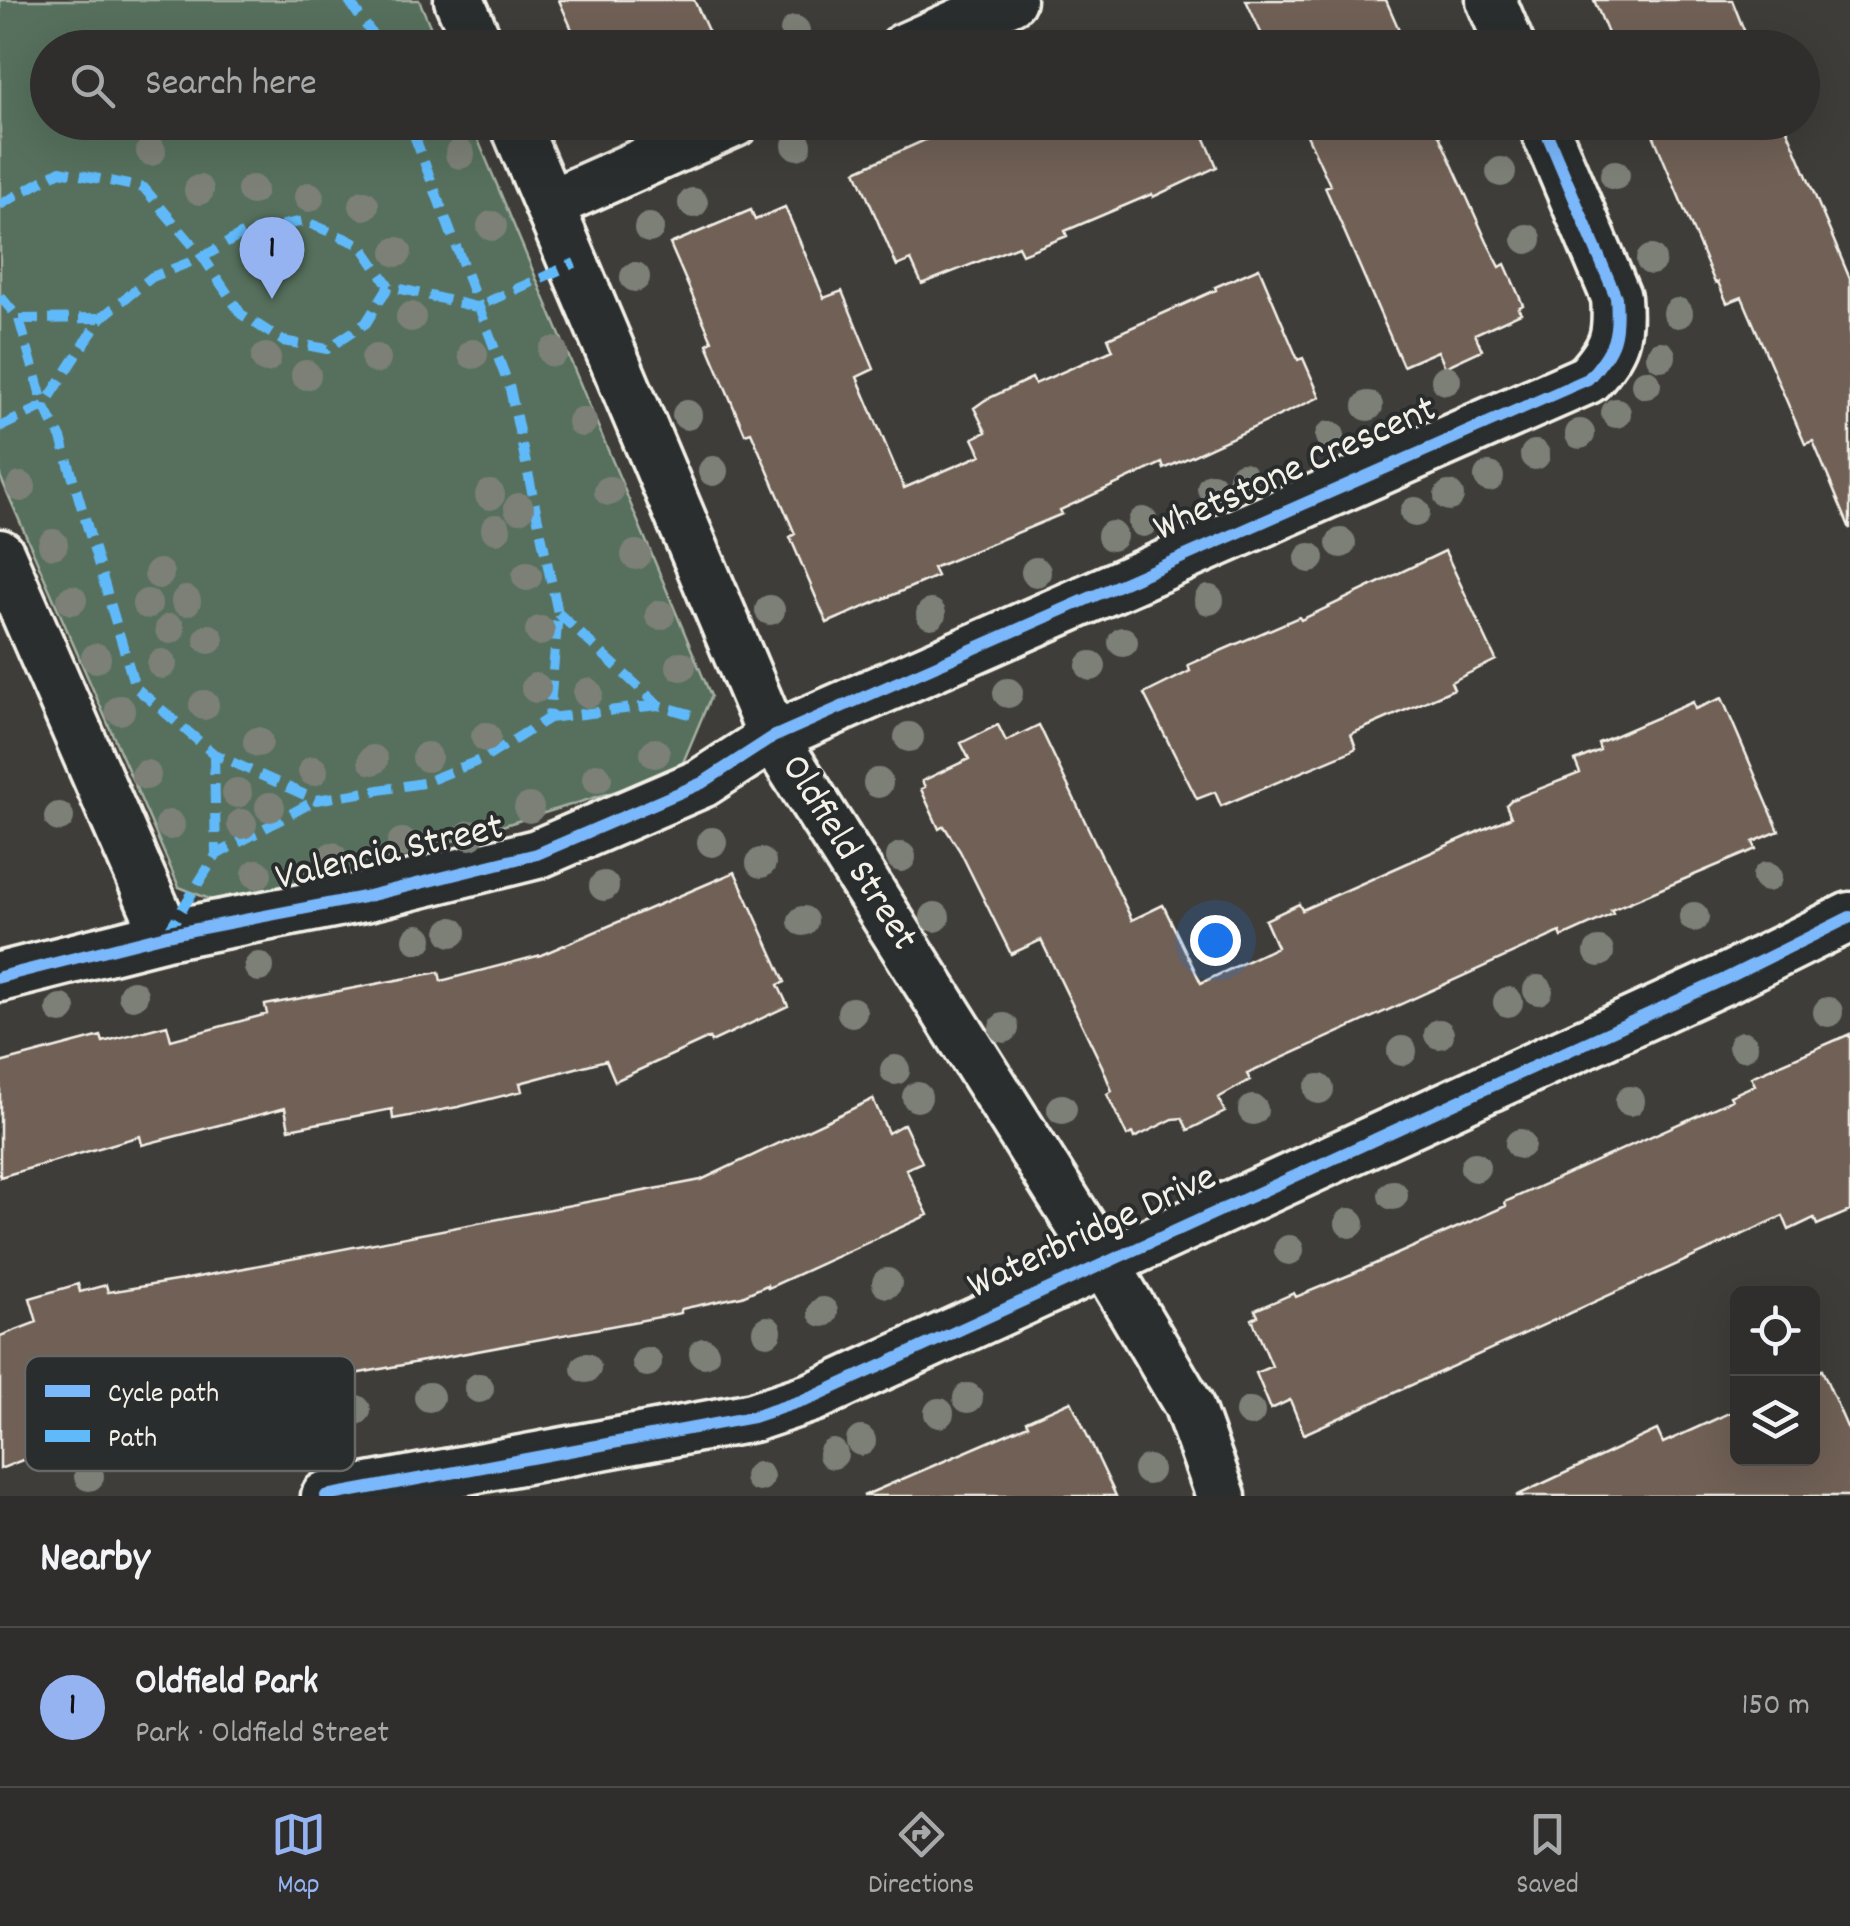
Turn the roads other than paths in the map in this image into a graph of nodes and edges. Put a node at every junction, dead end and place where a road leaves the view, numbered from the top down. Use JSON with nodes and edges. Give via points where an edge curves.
{"nodes":[{"id":1,"x":460,"y":0,"type":"edge"},
{"id":2,"x":1011,"y":0,"type":"edge"},
{"id":3,"x":1491,"y":0,"type":"edge"},
{"id":4,"x":472,"y":30,"type":"edge"},
{"id":5,"x":944,"y":30,"type":"edge"},
{"id":6,"x":1504,"y":30,"type":"edge"},
{"id":7,"x":522,"y":140,"type":"edge"},
{"id":8,"x":694,"y":140,"type":"edge"},
{"id":9,"x":1550,"y":140,"type":"edge"},
{"id":10,"x":550,"y":204,"type":"junction"},
{"id":11,"x":0,"y":554,"type":"edge"},
{"id":12,"x":774,"y":737,"type":"junction"},
{"id":13,"x":1850,"y":918,"type":"edge"},
{"id":14,"x":166,"y":936,"type":"junction"},
{"id":15,"x":0,"y":977,"type":"edge"},
{"id":16,"x":1105,"y":1264,"type":"junction"},
{"id":17,"x":326,"y":1496,"type":"edge"},
{"id":18,"x":1221,"y":1496,"type":"edge"}],
"edges":[{"from":1,"to":4,"type":"street"},
{"from":2,"to":5,"type":"street"},
{"from":3,"to":6,"type":"street"},
{"from":7,"to":10,"type":"street","name":"Oldfield Street"},
{"from":8,"to":10,"type":"street"},
{"from":9,"to":12,"type":"street","name":"Whetstone Crescent","via":[[1616,296],[1618,328],[1609,356],[1588,379]]},
{"from":10,"to":12,"type":"street","name":"Oldfield Street"},
{"from":11,"to":14,"type":"street"},
{"from":12,"to":14,"type":"street","name":"Valencia Street","via":[[702,783],[536,854]]},
{"from":12,"to":16,"type":"street","name":"Oldfield Street"},
{"from":13,"to":16,"type":"street","name":"Waterbridge Drive"},
{"from":14,"to":15,"type":"street","name":"Valencia Street"},
{"from":16,"to":17,"type":"street","name":"Waterbridge Drive","via":[[813,1398],[753,1417]]},
{"from":16,"to":18,"type":"street","name":"Oldfield Street","via":[[1188,1404]]}]}
